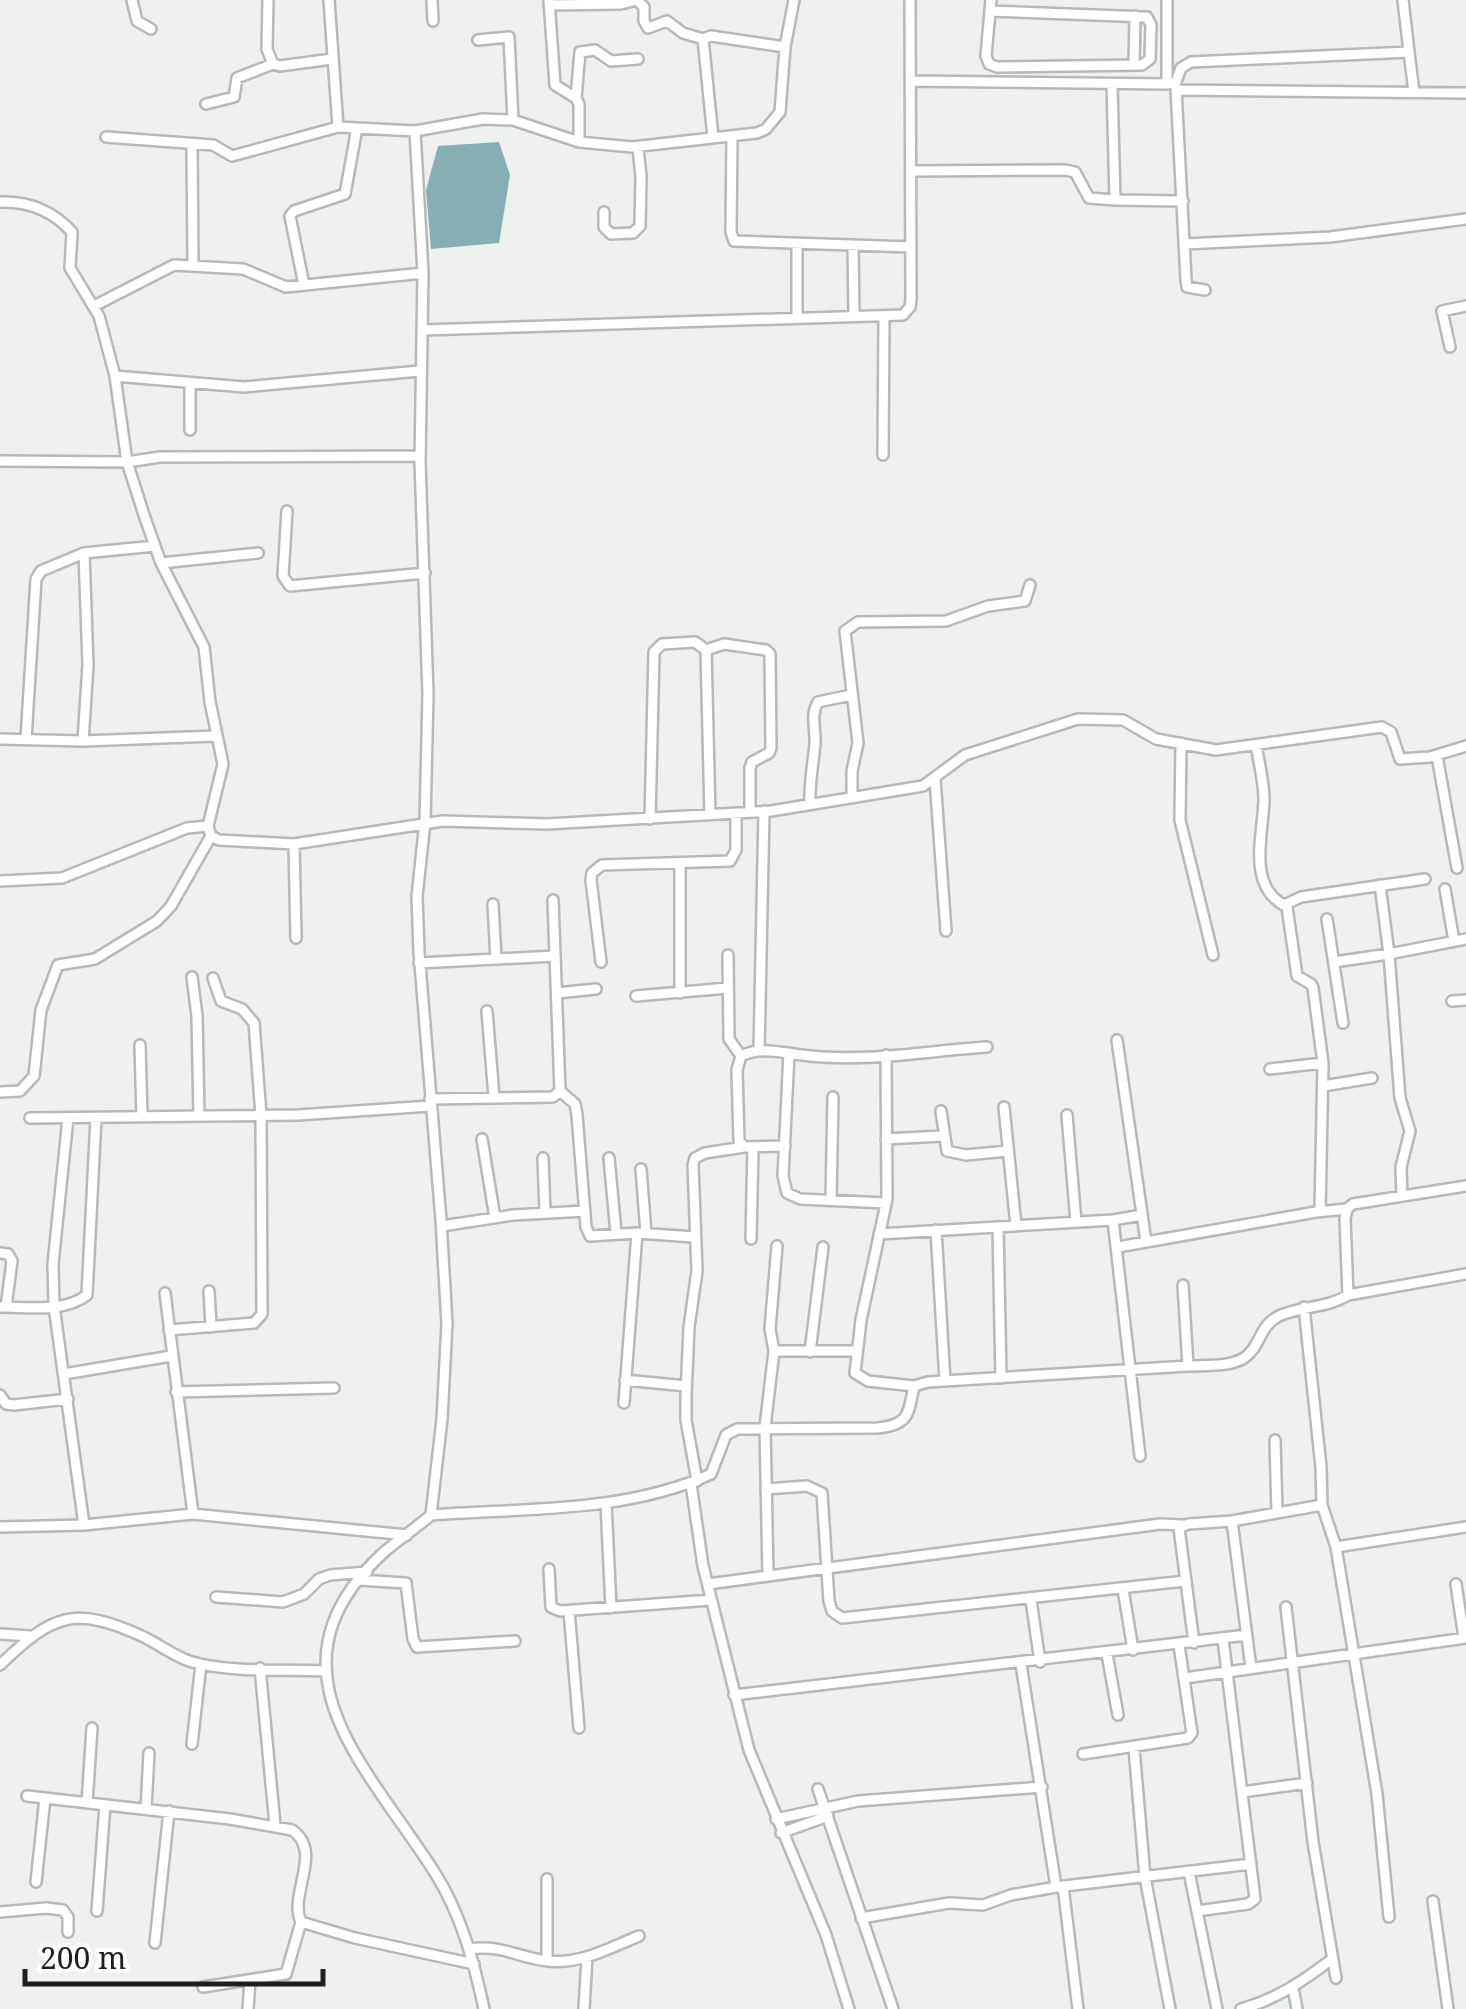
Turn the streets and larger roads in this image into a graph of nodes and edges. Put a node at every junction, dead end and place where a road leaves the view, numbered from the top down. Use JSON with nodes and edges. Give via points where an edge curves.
{"nodes":[{"id":1,"x":132,"y":0,"type":"edge"},
{"id":2,"x":268,"y":0,"type":"edge"},
{"id":3,"x":329,"y":0,"type":"edge"},
{"id":4,"x":432,"y":0,"type":"edge"},
{"id":5,"x":637,"y":0,"type":"edge"},
{"id":6,"x":794,"y":0,"type":"edge"},
{"id":7,"x":910,"y":0,"type":"edge"},
{"id":8,"x":1167,"y":0,"type":"edge"},
{"id":9,"x":1403,"y":0,"type":"edge"},
{"id":10,"x":549,"y":2,"type":"edge"},
{"id":11,"x":990,"y":5,"type":"edge"},
{"id":12,"x":433,"y":21,"type":"dead end"},
{"id":13,"x":151,"y":29,"type":"dead end"},
{"id":14,"x":703,"y":39,"type":"junction"},
{"id":15,"x":478,"y":40,"type":"dead end"},
{"id":16,"x":785,"y":47,"type":"junction"},
{"id":17,"x":1408,"y":52,"type":"junction"},
{"id":18,"x":332,"y":59,"type":"junction"},
{"id":19,"x":638,"y":59,"type":"dead end"},
{"id":20,"x":273,"y":64,"type":"junction"},
{"id":21,"x":912,"y":82,"type":"junction"},
{"id":22,"x":1112,"y":84,"type":"junction"},
{"id":23,"x":1173,"y":85,"type":"junction"},
{"id":24,"x":1414,"y":92,"type":"junction"},
{"id":25,"x":1466,"y":93,"type":"edge"},
{"id":26,"x":576,"y":98,"type":"junction"},
{"id":27,"x":206,"y":104,"type":"dead end"},
{"id":28,"x":514,"y":120,"type":"junction"},
{"id":29,"x":338,"y":127,"type":"junction"},
{"id":30,"x":357,"y":128,"type":"junction"},
{"id":31,"x":415,"y":131,"type":"junction"},
{"id":32,"x":732,"y":136,"type":"junction"},
{"id":33,"x":106,"y":137,"type":"dead end"},
{"id":34,"x":713,"y":137,"type":"junction"},
{"id":35,"x":579,"y":142,"type":"junction"},
{"id":36,"x":192,"y":144,"type":"junction"},
{"id":37,"x":638,"y":147,"type":"junction"},
{"id":38,"x":911,"y":171,"type":"junction"},
{"id":39,"x":1115,"y":200,"type":"junction"},
{"id":40,"x":1184,"y":201,"type":"junction"},
{"id":41,"x":0,"y":202,"type":"edge"},
{"id":42,"x":604,"y":212,"type":"dead end"},
{"id":43,"x":1466,"y":219,"type":"edge"},
{"id":44,"x":1185,"y":244,"type":"junction"},
{"id":45,"x":797,"y":245,"type":"junction"},
{"id":46,"x":853,"y":246,"type":"junction"},
{"id":47,"x":910,"y":247,"type":"junction"},
{"id":48,"x":193,"y":265,"type":"junction"},
{"id":49,"x":424,"y":273,"type":"junction"},
{"id":50,"x":304,"y":285,"type":"junction"},
{"id":51,"x":1204,"y":290,"type":"dead end"},
{"id":52,"x":94,"y":306,"type":"junction"},
{"id":53,"x":1466,"y":306,"type":"edge"},
{"id":54,"x":854,"y":314,"type":"junction"},
{"id":55,"x":797,"y":316,"type":"junction"},
{"id":56,"x":884,"y":316,"type":"junction"},
{"id":57,"x":423,"y":330,"type":"junction"},
{"id":58,"x":1450,"y":347,"type":"dead end"},
{"id":59,"x":420,"y":371,"type":"junction"},
{"id":60,"x":115,"y":376,"type":"junction"},
{"id":61,"x":190,"y":384,"type":"junction"},
{"id":62,"x":190,"y":430,"type":"dead end"},
{"id":63,"x":883,"y":455,"type":"dead end"},
{"id":64,"x":420,"y":456,"type":"junction"},
{"id":65,"x":0,"y":461,"type":"edge"},
{"id":66,"x":128,"y":462,"type":"junction"},
{"id":67,"x":287,"y":511,"type":"dead end"},
{"id":68,"x":155,"y":546,"type":"junction"},
{"id":69,"x":258,"y":553,"type":"dead end"},
{"id":70,"x":84,"y":554,"type":"junction"},
{"id":71,"x":162,"y":562,"type":"junction"},
{"id":72,"x":425,"y":573,"type":"junction"},
{"id":73,"x":1030,"y":585,"type":"dead end"},
{"id":74,"x":706,"y":650,"type":"junction"},
{"id":75,"x":851,"y":695,"type":"junction"},
{"id":76,"x":216,"y":736,"type":"junction"},
{"id":77,"x":0,"y":738,"type":"edge"},
{"id":78,"x":26,"y":738,"type":"junction"},
{"id":79,"x":83,"y":741,"type":"junction"},
{"id":80,"x":1180,"y":744,"type":"junction"},
{"id":81,"x":1256,"y":745,"type":"junction"},
{"id":82,"x":1466,"y":746,"type":"edge"},
{"id":83,"x":1436,"y":756,"type":"junction"},
{"id":84,"x":935,"y":779,"type":"junction"},
{"id":85,"x":852,"y":798,"type":"junction"},
{"id":86,"x":810,"y":804,"type":"junction"},
{"id":87,"x":764,"y":811,"type":"junction"},
{"id":88,"x":750,"y":812,"type":"junction"},
{"id":89,"x":736,"y":813,"type":"junction"},
{"id":90,"x":710,"y":815,"type":"junction"},
{"id":91,"x":650,"y":820,"type":"junction"},
{"id":92,"x":425,"y":822,"type":"junction"},
{"id":93,"x":210,"y":832,"type":"junction"},
{"id":94,"x":294,"y":844,"type":"junction"},
{"id":95,"x":680,"y":863,"type":"junction"},
{"id":96,"x":1457,"y":868,"type":"dead end"},
{"id":97,"x":1425,"y":878,"type":"dead end"},
{"id":98,"x":0,"y":881,"type":"edge"},
{"id":99,"x":1380,"y":885,"type":"junction"},
{"id":100,"x":1445,"y":889,"type":"dead end"},
{"id":101,"x":553,"y":900,"type":"dead end"},
{"id":102,"x":493,"y":904,"type":"dead end"},
{"id":103,"x":1284,"y":906,"type":"junction"},
{"id":104,"x":1327,"y":919,"type":"dead end"},
{"id":105,"x":946,"y":931,"type":"dead end"},
{"id":106,"x":296,"y":938,"type":"dead end"},
{"id":107,"x":1466,"y":939,"type":"edge"},
{"id":108,"x":1454,"y":942,"type":"junction"},
{"id":109,"x":1389,"y":954,"type":"junction"},
{"id":110,"x":728,"y":955,"type":"dead end"},
{"id":111,"x":1213,"y":955,"type":"dead end"},
{"id":112,"x":555,"y":956,"type":"junction"},
{"id":113,"x":496,"y":959,"type":"junction"},
{"id":114,"x":601,"y":962,"type":"dead end"},
{"id":115,"x":1334,"y":962,"type":"junction"},
{"id":116,"x":419,"y":964,"type":"junction"},
{"id":117,"x":192,"y":978,"type":"dead end"},
{"id":118,"x":213,"y":978,"type":"dead end"},
{"id":119,"x":728,"y":988,"type":"junction"},
{"id":120,"x":596,"y":989,"type":"dead end"},
{"id":121,"x":680,"y":993,"type":"junction"},
{"id":122,"x":557,"y":994,"type":"junction"},
{"id":123,"x":636,"y":996,"type":"dead end"},
{"id":124,"x":1466,"y":1000,"type":"edge"},
{"id":125,"x":1452,"y":1001,"type":"dead end"},
{"id":126,"x":488,"y":1011,"type":"dead end"},
{"id":127,"x":1343,"y":1023,"type":"dead end"},
{"id":128,"x":1117,"y":1040,"type":"dead end"},
{"id":129,"x":140,"y":1045,"type":"dead end"},
{"id":130,"x":988,"y":1047,"type":"dead end"},
{"id":131,"x":759,"y":1050,"type":"junction"},
{"id":132,"x":789,"y":1054,"type":"junction"},
{"id":133,"x":886,"y":1055,"type":"junction"},
{"id":134,"x":741,"y":1056,"type":"junction"},
{"id":135,"x":1323,"y":1063,"type":"junction"},
{"id":136,"x":1270,"y":1069,"type":"dead end"},
{"id":137,"x":1372,"y":1078,"type":"dead end"},
{"id":138,"x":1323,"y":1086,"type":"junction"},
{"id":139,"x":0,"y":1092,"type":"edge"},
{"id":140,"x":560,"y":1092,"type":"junction"},
{"id":141,"x":494,"y":1097,"type":"junction"},
{"id":142,"x":834,"y":1098,"type":"dead end"},
{"id":143,"x":430,"y":1103,"type":"junction"},
{"id":144,"x":1004,"y":1108,"type":"dead end"},
{"id":145,"x":940,"y":1110,"type":"dead end"},
{"id":146,"x":261,"y":1115,"type":"junction"},
{"id":147,"x":1066,"y":1115,"type":"dead end"},
{"id":148,"x":199,"y":1116,"type":"junction"},
{"id":149,"x":142,"y":1117,"type":"junction"},
{"id":150,"x":30,"y":1118,"type":"dead end"},
{"id":151,"x":68,"y":1118,"type":"junction"},
{"id":152,"x":96,"y":1118,"type":"junction"},
{"id":153,"x":942,"y":1136,"type":"junction"},
{"id":154,"x":886,"y":1139,"type":"junction"},
{"id":155,"x":482,"y":1140,"type":"dead end"},
{"id":156,"x":785,"y":1146,"type":"junction"},
{"id":157,"x":748,"y":1147,"type":"junction"},
{"id":158,"x":1008,"y":1151,"type":"junction"},
{"id":159,"x":542,"y":1158,"type":"dead end"},
{"id":160,"x":609,"y":1158,"type":"dead end"},
{"id":161,"x":640,"y":1170,"type":"dead end"},
{"id":162,"x":1466,"y":1186,"type":"edge"},
{"id":163,"x":1402,"y":1196,"type":"junction"},
{"id":164,"x":831,"y":1200,"type":"junction"},
{"id":165,"x":886,"y":1203,"type":"junction"},
{"id":166,"x":1347,"y":1209,"type":"junction"},
{"id":167,"x":584,"y":1211,"type":"junction"},
{"id":168,"x":1320,"y":1211,"type":"junction"},
{"id":169,"x":545,"y":1214,"type":"junction"},
{"id":170,"x":1142,"y":1215,"type":"junction"},
{"id":171,"x":495,"y":1218,"type":"junction"},
{"id":172,"x":1113,"y":1220,"type":"junction"},
{"id":173,"x":1076,"y":1222,"type":"junction"},
{"id":174,"x":442,"y":1226,"type":"junction"},
{"id":175,"x":998,"y":1226,"type":"junction"},
{"id":176,"x":1016,"y":1226,"type":"junction"},
{"id":177,"x":936,"y":1230,"type":"junction"},
{"id":178,"x":616,"y":1233,"type":"junction"},
{"id":179,"x":642,"y":1233,"type":"junction"},
{"id":180,"x":879,"y":1234,"type":"junction"},
{"id":181,"x":694,"y":1238,"type":"junction"},
{"id":182,"x":751,"y":1240,"type":"dead end"},
{"id":183,"x":1146,"y":1242,"type":"junction"},
{"id":184,"x":777,"y":1246,"type":"dead end"},
{"id":185,"x":823,"y":1247,"type":"dead end"},
{"id":186,"x":1118,"y":1247,"type":"junction"},
{"id":187,"x":0,"y":1253,"type":"edge"},
{"id":188,"x":1466,"y":1274,"type":"edge"},
{"id":189,"x":1183,"y":1285,"type":"dead end"},
{"id":190,"x":209,"y":1291,"type":"dead end"},
{"id":191,"x":165,"y":1293,"type":"dead end"},
{"id":192,"x":1348,"y":1295,"type":"junction"},
{"id":193,"x":54,"y":1306,"type":"junction"},
{"id":194,"x":3,"y":1307,"type":"edge"},
{"id":195,"x":1304,"y":1307,"type":"junction"},
{"id":196,"x":210,"y":1328,"type":"junction"},
{"id":197,"x":169,"y":1330,"type":"junction"},
{"id":198,"x":774,"y":1351,"type":"junction"},
{"id":199,"x":856,"y":1351,"type":"junction"},
{"id":200,"x":810,"y":1352,"type":"junction"},
{"id":201,"x":171,"y":1356,"type":"junction"},
{"id":202,"x":1188,"y":1366,"type":"junction"},
{"id":203,"x":1131,"y":1370,"type":"junction"},
{"id":204,"x":64,"y":1374,"type":"junction"},
{"id":205,"x":1001,"y":1378,"type":"junction"},
{"id":206,"x":626,"y":1380,"type":"junction"},
{"id":207,"x":945,"y":1381,"type":"junction"},
{"id":208,"x":686,"y":1386,"type":"junction"},
{"id":209,"x":914,"y":1386,"type":"junction"},
{"id":210,"x":334,"y":1388,"type":"dead end"},
{"id":211,"x":176,"y":1392,"type":"junction"},
{"id":212,"x":0,"y":1395,"type":"edge"},
{"id":213,"x":68,"y":1399,"type":"junction"},
{"id":214,"x":624,"y":1402,"type":"dead end"},
{"id":215,"x":765,"y":1427,"type":"junction"},
{"id":216,"x":1275,"y":1440,"type":"dead end"},
{"id":217,"x":1140,"y":1456,"type":"dead end"},
{"id":218,"x":694,"y":1482,"type":"junction"},
{"id":219,"x":766,"y":1489,"type":"junction"},
{"id":220,"x":606,"y":1503,"type":"junction"},
{"id":221,"x":1322,"y":1505,"type":"junction"},
{"id":222,"x":194,"y":1514,"type":"junction"},
{"id":223,"x":1277,"y":1514,"type":"junction"},
{"id":224,"x":431,"y":1515,"type":"junction"},
{"id":225,"x":1232,"y":1521,"type":"junction"},
{"id":226,"x":84,"y":1525,"type":"junction"},
{"id":227,"x":1183,"y":1525,"type":"junction"},
{"id":228,"x":0,"y":1528,"type":"edge"},
{"id":229,"x":1466,"y":1528,"type":"edge"},
{"id":230,"x":408,"y":1535,"type":"junction"},
{"id":231,"x":1336,"y":1547,"type":"junction"},
{"id":232,"x":828,"y":1567,"type":"junction"},
{"id":233,"x":549,"y":1569,"type":"dead end"},
{"id":234,"x":768,"y":1575,"type":"junction"},
{"id":235,"x":363,"y":1576,"type":"junction"},
{"id":236,"x":1185,"y":1581,"type":"junction"},
{"id":237,"x":708,"y":1584,"type":"junction"},
{"id":238,"x":1456,"y":1584,"type":"dead end"},
{"id":239,"x":1123,"y":1590,"type":"junction"},
{"id":240,"x":216,"y":1597,"type":"dead end"},
{"id":241,"x":711,"y":1600,"type":"junction"},
{"id":242,"x":1031,"y":1600,"type":"junction"},
{"id":243,"x":610,"y":1608,"type":"junction"},
{"id":244,"x":1286,"y":1608,"type":"dead end"},
{"id":245,"x":570,"y":1611,"type":"junction"},
{"id":246,"x":0,"y":1634,"type":"edge"},
{"id":247,"x":1247,"y":1635,"type":"junction"},
{"id":248,"x":30,"y":1636,"type":"junction"},
{"id":249,"x":1465,"y":1638,"type":"edge"},
{"id":250,"x":1223,"y":1640,"type":"junction"},
{"id":251,"x":515,"y":1641,"type":"dead end"},
{"id":252,"x":1194,"y":1643,"type":"junction"},
{"id":253,"x":1179,"y":1645,"type":"junction"},
{"id":254,"x":1133,"y":1650,"type":"junction"},
{"id":255,"x":1106,"y":1654,"type":"junction"},
{"id":256,"x":1355,"y":1655,"type":"junction"},
{"id":257,"x":1040,"y":1662,"type":"junction"},
{"id":258,"x":201,"y":1664,"type":"junction"},
{"id":259,"x":1021,"y":1664,"type":"junction"},
{"id":260,"x":1294,"y":1664,"type":"junction"},
{"id":261,"x":0,"y":1666,"type":"edge"},
{"id":262,"x":260,"y":1668,"type":"junction"},
{"id":263,"x":1251,"y":1668,"type":"junction"},
{"id":264,"x":324,"y":1671,"type":"junction"},
{"id":265,"x":1226,"y":1672,"type":"junction"},
{"id":266,"x":1185,"y":1678,"type":"junction"},
{"id":267,"x":734,"y":1695,"type":"junction"},
{"id":268,"x":1118,"y":1715,"type":"dead end"},
{"id":269,"x":92,"y":1728,"type":"dead end"},
{"id":270,"x":579,"y":1728,"type":"dead end"},
{"id":271,"x":192,"y":1744,"type":"dead end"},
{"id":272,"x":1134,"y":1748,"type":"junction"},
{"id":273,"x":149,"y":1753,"type":"dead end"},
{"id":274,"x":1083,"y":1754,"type":"dead end"},
{"id":275,"x":1306,"y":1784,"type":"junction"},
{"id":276,"x":1042,"y":1787,"type":"junction"},
{"id":277,"x":818,"y":1789,"type":"dead end"},
{"id":278,"x":1242,"y":1792,"type":"junction"},
{"id":279,"x":27,"y":1796,"type":"dead end"},
{"id":280,"x":45,"y":1798,"type":"junction"},
{"id":281,"x":87,"y":1803,"type":"junction"},
{"id":282,"x":104,"y":1805,"type":"junction"},
{"id":283,"x":146,"y":1808,"type":"junction"},
{"id":284,"x":826,"y":1811,"type":"junction"},
{"id":285,"x":169,"y":1812,"type":"junction"},
{"id":286,"x":776,"y":1819,"type":"junction"},
{"id":287,"x":275,"y":1826,"type":"junction"},
{"id":288,"x":781,"y":1833,"type":"junction"},
{"id":289,"x":1252,"y":1864,"type":"junction"},
{"id":290,"x":1189,"y":1872,"type":"junction"},
{"id":291,"x":1145,"y":1877,"type":"junction"},
{"id":292,"x":547,"y":1880,"type":"dead end"},
{"id":293,"x":36,"y":1882,"type":"dead end"},
{"id":294,"x":1060,"y":1886,"type":"junction"},
{"id":295,"x":1433,"y":1901,"type":"dead end"},
{"id":296,"x":97,"y":1911,"type":"dead end"},
{"id":297,"x":1197,"y":1911,"type":"junction"},
{"id":298,"x":0,"y":1912,"type":"edge"},
{"id":299,"x":1389,"y":1917,"type":"dead end"},
{"id":300,"x":861,"y":1918,"type":"junction"},
{"id":301,"x":302,"y":1922,"type":"junction"},
{"id":302,"x":68,"y":1932,"type":"dead end"},
{"id":303,"x":640,"y":1936,"type":"dead end"},
{"id":304,"x":155,"y":1943,"type":"dead end"},
{"id":305,"x":470,"y":1948,"type":"junction"},
{"id":306,"x":587,"y":1957,"type":"junction"},
{"id":307,"x":1332,"y":1960,"type":"junction"},
{"id":308,"x":547,"y":1961,"type":"junction"},
{"id":309,"x":474,"y":1964,"type":"junction"},
{"id":310,"x":1336,"y":1978,"type":"dead end"},
{"id":311,"x":250,"y":1980,"type":"junction"},
{"id":312,"x":204,"y":1987,"type":"dead end"},
{"id":313,"x":1293,"y":1988,"type":"junction"},
{"id":314,"x":248,"y":2009,"type":"edge"},
{"id":315,"x":484,"y":2009,"type":"edge"},
{"id":316,"x":584,"y":2009,"type":"edge"},
{"id":317,"x":849,"y":2009,"type":"edge"},
{"id":318,"x":893,"y":2009,"type":"edge"},
{"id":319,"x":1078,"y":2009,"type":"edge"},
{"id":320,"x":1170,"y":2009,"type":"edge"},
{"id":321,"x":1217,"y":2009,"type":"edge"},
{"id":322,"x":1241,"y":2009,"type":"edge"},
{"id":323,"x":1297,"y":2009,"type":"edge"},
{"id":324,"x":1448,"y":2009,"type":"edge"}],
"edges":[{"from":1,"to":13,"type":"street","via":[[137,22]]},
{"from":2,"to":20,"type":"street"},
{"from":3,"to":18,"type":"street"},
{"from":4,"to":12,"type":"street"},
{"from":5,"to":10,"type":"street"},
{"from":5,"to":14,"type":"street","via":[[648,28],[668,21]]},
{"from":6,"to":16,"type":"street"},
{"from":7,"to":21,"type":"street"},
{"from":8,"to":23,"type":"street"},
{"from":9,"to":17,"type":"street"},
{"from":10,"to":26,"type":"street","via":[[555,85]]},
{"from":11,"to":11,"type":"street","via":[[986,56],[997,67],[1134,65],[1150,59],[1147,17]]},
{"from":14,"to":16,"type":"street"},
{"from":14,"to":34,"type":"street"},
{"from":15,"to":28,"type":"street","via":[[509,37]]},
{"from":16,"to":32,"type":"street","via":[[780,112],[766,129]]},
{"from":17,"to":23,"type":"street","via":[[1192,62]]},
{"from":17,"to":24,"type":"street"},
{"from":18,"to":20,"type":"street"},
{"from":18,"to":29,"type":"street"},
{"from":19,"to":26,"type":"street","via":[[611,61],[596,50],[580,52]]},
{"from":20,"to":27,"type":"street","via":[[237,78],[230,100]]},
{"from":21,"to":22,"type":"street"},
{"from":21,"to":38,"type":"street"},
{"from":22,"to":23,"type":"street"},
{"from":22,"to":39,"type":"street"},
{"from":23,"to":24,"type":"street"},
{"from":23,"to":40,"type":"street"},
{"from":24,"to":25,"type":"street"},
{"from":26,"to":35,"type":"street"},
{"from":28,"to":31,"type":"street"},
{"from":28,"to":35,"type":"street"},
{"from":29,"to":30,"type":"street"},
{"from":29,"to":36,"type":"street","via":[[232,156]]},
{"from":30,"to":31,"type":"street"},
{"from":30,"to":50,"type":"street","via":[[345,194],[290,216]]},
{"from":31,"to":49,"type":"street"},
{"from":32,"to":34,"type":"street"},
{"from":32,"to":45,"type":"street","via":[[734,241]]},
{"from":33,"to":36,"type":"street"},
{"from":34,"to":37,"type":"street"},
{"from":35,"to":37,"type":"street"},
{"from":36,"to":48,"type":"street"},
{"from":37,"to":42,"type":"street","via":[[638,230],[610,234]]},
{"from":38,"to":39,"type":"street","via":[[1066,170],[1075,172],[1089,198]]},
{"from":38,"to":47,"type":"street"},
{"from":39,"to":40,"type":"street"},
{"from":40,"to":44,"type":"street"},
{"from":41,"to":52,"type":"street","via":[[51,214],[72,232],[70,268]]},
{"from":43,"to":44,"type":"street","via":[[1330,237]]},
{"from":44,"to":51,"type":"street","via":[[1187,287]]},
{"from":45,"to":46,"type":"street"},
{"from":45,"to":55,"type":"street"},
{"from":46,"to":47,"type":"street"},
{"from":46,"to":54,"type":"street"},
{"from":47,"to":56,"type":"street","via":[[910,307],[903,315]]},
{"from":48,"to":50,"type":"street","via":[[243,269],[278,286]]},
{"from":48,"to":52,"type":"street","via":[[166,268]]},
{"from":49,"to":50,"type":"street"},
{"from":49,"to":57,"type":"street"},
{"from":52,"to":60,"type":"street"},
{"from":53,"to":58,"type":"street","via":[[1442,311]]},
{"from":54,"to":55,"type":"street"},
{"from":54,"to":56,"type":"street"},
{"from":55,"to":57,"type":"street"},
{"from":56,"to":63,"type":"street"},
{"from":57,"to":59,"type":"street"},
{"from":59,"to":61,"type":"street","via":[[244,388]]},
{"from":59,"to":64,"type":"street"},
{"from":60,"to":61,"type":"street"},
{"from":60,"to":66,"type":"street"},
{"from":61,"to":62,"type":"street"},
{"from":64,"to":66,"type":"street"},
{"from":64,"to":72,"type":"street"},
{"from":65,"to":66,"type":"street"},
{"from":66,"to":68,"type":"street"},
{"from":67,"to":72,"type":"street","via":[[283,576],[290,586]]},
{"from":68,"to":70,"type":"street"},
{"from":68,"to":71,"type":"street"},
{"from":69,"to":71,"type":"street"},
{"from":70,"to":78,"type":"street","via":[[40,571],[36,579]]},
{"from":70,"to":79,"type":"street"},
{"from":71,"to":76,"type":"street","via":[[204,646]]},
{"from":72,"to":92,"type":"street"},
{"from":73,"to":75,"type":"street","via":[[1025,601],[956,619],[853,624],[844,639]]},
{"from":74,"to":88,"type":"street","via":[[724,644],[770,654],[771,748],[750,768]]},
{"from":74,"to":90,"type":"street"},
{"from":74,"to":91,"type":"street","via":[[695,642],[662,644],[654,652]]},
{"from":75,"to":85,"type":"street","via":[[858,743]]},
{"from":75,"to":86,"type":"street","via":[[813,708]]},
{"from":76,"to":79,"type":"street"},
{"from":76,"to":93,"type":"street","via":[[222,764]]},
{"from":77,"to":78,"type":"street"},
{"from":78,"to":79,"type":"street"},
{"from":80,"to":81,"type":"street","via":[[1216,750]]},
{"from":80,"to":84,"type":"street","via":[[1123,720],[1078,719],[965,755]]},
{"from":80,"to":111,"type":"street","via":[[1180,820]]},
{"from":81,"to":83,"type":"street","via":[[1382,727],[1391,732],[1400,759]]},
{"from":81,"to":103,"type":"street","via":[[1264,800],[1260,867],[1273,899]]},
{"from":82,"to":83,"type":"street"},
{"from":83,"to":96,"type":"street"},
{"from":84,"to":85,"type":"street"},
{"from":84,"to":105,"type":"street"},
{"from":85,"to":86,"type":"street"},
{"from":86,"to":87,"type":"street"},
{"from":87,"to":88,"type":"street"},
{"from":87,"to":131,"type":"street"},
{"from":88,"to":89,"type":"street"},
{"from":89,"to":90,"type":"street"},
{"from":89,"to":95,"type":"street","via":[[734,858]]},
{"from":90,"to":91,"type":"street"},
{"from":91,"to":92,"type":"street"},
{"from":92,"to":94,"type":"street"},
{"from":92,"to":116,"type":"street"},
{"from":93,"to":94,"type":"street","via":[[220,840]]},
{"from":93,"to":98,"type":"street","via":[[187,828],[62,878]]},
{"from":93,"to":139,"type":"street","via":[[171,906],[156,921],[95,959],[58,965],[41,1010],[34,1076],[20,1090]]},
{"from":94,"to":106,"type":"street"},
{"from":95,"to":114,"type":"street","via":[[596,868],[591,880]]},
{"from":95,"to":121,"type":"street"},
{"from":97,"to":99,"type":"street"},
{"from":99,"to":103,"type":"street","via":[[1292,899]]},
{"from":99,"to":109,"type":"street"},
{"from":100,"to":108,"type":"street"},
{"from":101,"to":112,"type":"street"},
{"from":102,"to":113,"type":"street"},
{"from":103,"to":135,"type":"street","via":[[1298,976],[1312,988]]},
{"from":104,"to":115,"type":"street"},
{"from":107,"to":108,"type":"street"},
{"from":108,"to":109,"type":"street"},
{"from":109,"to":115,"type":"street"},
{"from":109,"to":163,"type":"street","via":[[1400,1098],[1410,1132]]},
{"from":110,"to":119,"type":"street"},
{"from":112,"to":113,"type":"street"},
{"from":112,"to":122,"type":"street"},
{"from":113,"to":116,"type":"street"},
{"from":115,"to":127,"type":"street"},
{"from":116,"to":143,"type":"street"},
{"from":117,"to":148,"type":"street"},
{"from":118,"to":146,"type":"street","via":[[221,1002],[242,1009],[254,1023]]},
{"from":119,"to":121,"type":"street"},
{"from":119,"to":134,"type":"street","via":[[729,1039]]},
{"from":120,"to":122,"type":"street"},
{"from":121,"to":123,"type":"street"},
{"from":122,"to":140,"type":"street"},
{"from":124,"to":125,"type":"street"},
{"from":126,"to":141,"type":"street"},
{"from":128,"to":170,"type":"street"},
{"from":129,"to":149,"type":"street"},
{"from":130,"to":133,"type":"street"},
{"from":131,"to":132,"type":"street"},
{"from":131,"to":134,"type":"street"},
{"from":132,"to":133,"type":"street"},
{"from":132,"to":156,"type":"street"},
{"from":133,"to":154,"type":"street"},
{"from":134,"to":157,"type":"street","via":[[736,1133]]},
{"from":135,"to":136,"type":"street"},
{"from":135,"to":138,"type":"street"},
{"from":137,"to":138,"type":"street"},
{"from":138,"to":168,"type":"street"},
{"from":140,"to":141,"type":"street"},
{"from":140,"to":167,"type":"street","via":[[575,1104]]},
{"from":141,"to":143,"type":"street"},
{"from":142,"to":164,"type":"street"},
{"from":143,"to":146,"type":"street"},
{"from":143,"to":174,"type":"street"},
{"from":144,"to":158,"type":"street"},
{"from":145,"to":153,"type":"street"},
{"from":146,"to":148,"type":"street"},
{"from":146,"to":196,"type":"street","via":[[262,1314],[254,1324]]},
{"from":147,"to":173,"type":"street"},
{"from":148,"to":149,"type":"street"},
{"from":149,"to":152,"type":"street"},
{"from":150,"to":151,"type":"street"},
{"from":151,"to":152,"type":"street"},
{"from":151,"to":193,"type":"street"},
{"from":152,"to":193,"type":"street","via":[[90,1286],[80,1300]]},
{"from":153,"to":154,"type":"street"},
{"from":153,"to":158,"type":"street","via":[[952,1154]]},
{"from":154,"to":165,"type":"street"},
{"from":155,"to":171,"type":"street"},
{"from":156,"to":157,"type":"street"},
{"from":156,"to":164,"type":"street","via":[[787,1193]]},
{"from":157,"to":181,"type":"street","via":[[695,1158]]},
{"from":157,"to":182,"type":"street"},
{"from":158,"to":176,"type":"street"},
{"from":159,"to":169,"type":"street"},
{"from":160,"to":178,"type":"street"},
{"from":161,"to":179,"type":"street"},
{"from":162,"to":163,"type":"street"},
{"from":163,"to":166,"type":"street"},
{"from":164,"to":165,"type":"street"},
{"from":165,"to":180,"type":"street"},
{"from":166,"to":168,"type":"street"},
{"from":166,"to":192,"type":"street"},
{"from":167,"to":169,"type":"street"},
{"from":167,"to":178,"type":"street","via":[[590,1236]]},
{"from":168,"to":183,"type":"street"},
{"from":169,"to":171,"type":"street"},
{"from":170,"to":172,"type":"street"},
{"from":170,"to":183,"type":"street"},
{"from":171,"to":174,"type":"street"},
{"from":172,"to":173,"type":"street"},
{"from":172,"to":186,"type":"street"},
{"from":173,"to":176,"type":"street"},
{"from":174,"to":224,"type":"street","via":[[447,1324]]},
{"from":175,"to":176,"type":"street"},
{"from":175,"to":177,"type":"street"},
{"from":175,"to":205,"type":"street"},
{"from":177,"to":180,"type":"street"},
{"from":177,"to":207,"type":"street"},
{"from":178,"to":179,"type":"street"},
{"from":179,"to":181,"type":"street"},
{"from":179,"to":206,"type":"street"},
{"from":180,"to":199,"type":"street"},
{"from":181,"to":208,"type":"street"},
{"from":183,"to":186,"type":"street"},
{"from":184,"to":198,"type":"street"},
{"from":185,"to":200,"type":"street"},
{"from":186,"to":203,"type":"street"},
{"from":187,"to":194,"type":"street","via":[[12,1261]]},
{"from":188,"to":192,"type":"street"},
{"from":189,"to":202,"type":"street"},
{"from":190,"to":196,"type":"street"},
{"from":191,"to":197,"type":"street"},
{"from":192,"to":195,"type":"street"},
{"from":193,"to":194,"type":"street"},
{"from":193,"to":204,"type":"street"},
{"from":195,"to":202,"type":"street","via":[[1264,1326],[1244,1358]]},
{"from":195,"to":221,"type":"street"},
{"from":196,"to":197,"type":"street"},
{"from":197,"to":201,"type":"street"},
{"from":198,"to":200,"type":"street"},
{"from":198,"to":215,"type":"street"},
{"from":199,"to":200,"type":"street"},
{"from":199,"to":209,"type":"street","via":[[859,1378]]},
{"from":201,"to":204,"type":"street"},
{"from":201,"to":211,"type":"street"},
{"from":202,"to":203,"type":"street"},
{"from":203,"to":205,"type":"street"},
{"from":203,"to":217,"type":"street"},
{"from":204,"to":213,"type":"street"},
{"from":205,"to":207,"type":"street"},
{"from":206,"to":208,"type":"street"},
{"from":206,"to":214,"type":"street"},
{"from":207,"to":209,"type":"street"},
{"from":208,"to":218,"type":"street"},
{"from":209,"to":215,"type":"street","via":[[898,1425]]},
{"from":210,"to":211,"type":"street"},
{"from":211,"to":222,"type":"street"},
{"from":212,"to":213,"type":"street","via":[[14,1405]]},
{"from":213,"to":226,"type":"street"},
{"from":215,"to":218,"type":"street","via":[[726,1435],[711,1474]]},
{"from":215,"to":219,"type":"street"},
{"from":216,"to":223,"type":"street"},
{"from":218,"to":220,"type":"street"},
{"from":218,"to":237,"type":"street"},
{"from":219,"to":232,"type":"street","via":[[807,1486],[822,1493]]},
{"from":219,"to":234,"type":"street"},
{"from":220,"to":224,"type":"street"},
{"from":220,"to":243,"type":"street"},
{"from":221,"to":223,"type":"street"},
{"from":221,"to":231,"type":"street"},
{"from":222,"to":226,"type":"street"},
{"from":222,"to":230,"type":"street"},
{"from":223,"to":225,"type":"street"},
{"from":224,"to":230,"type":"street"},
{"from":225,"to":227,"type":"street"},
{"from":225,"to":247,"type":"street"},
{"from":226,"to":228,"type":"street"},
{"from":227,"to":232,"type":"street"},
{"from":227,"to":236,"type":"street","via":[[1178,1537]]},
{"from":229,"to":231,"type":"street"},
{"from":230,"to":235,"type":"street"},
{"from":231,"to":256,"type":"street"},
{"from":232,"to":234,"type":"street"},
{"from":232,"to":242,"type":"street","via":[[832,1611],[842,1618]]},
{"from":233,"to":245,"type":"street","via":[[551,1607]]},
{"from":234,"to":237,"type":"street"},
{"from":235,"to":240,"type":"street","via":[[330,1575],[283,1602]]},
{"from":235,"to":251,"type":"street","via":[[406,1583],[417,1647]]},
{"from":235,"to":264,"type":"street","via":[[334,1618]]},
{"from":236,"to":239,"type":"street"},
{"from":236,"to":252,"type":"street"},
{"from":237,"to":241,"type":"street"},
{"from":238,"to":249,"type":"street"},
{"from":239,"to":242,"type":"street"},
{"from":239,"to":254,"type":"street"},
{"from":241,"to":243,"type":"street"},
{"from":241,"to":267,"type":"street"},
{"from":242,"to":257,"type":"street"},
{"from":243,"to":245,"type":"street"},
{"from":244,"to":260,"type":"street"},
{"from":245,"to":270,"type":"street"},
{"from":246,"to":248,"type":"street"},
{"from":247,"to":250,"type":"street"},
{"from":247,"to":263,"type":"street"},
{"from":248,"to":258,"type":"street","via":[[56,1621],[101,1622]]},
{"from":248,"to":261,"type":"street"},
{"from":249,"to":256,"type":"street"},
{"from":250,"to":252,"type":"street"},
{"from":250,"to":265,"type":"street"},
{"from":252,"to":253,"type":"street"},
{"from":253,"to":254,"type":"street"},
{"from":253,"to":266,"type":"street"},
{"from":254,"to":255,"type":"street"},
{"from":255,"to":257,"type":"street"},
{"from":255,"to":268,"type":"street"},
{"from":256,"to":260,"type":"street"},
{"from":256,"to":299,"type":"street"},
{"from":257,"to":259,"type":"street"},
{"from":258,"to":262,"type":"street"},
{"from":258,"to":271,"type":"street"},
{"from":259,"to":267,"type":"street"},
{"from":259,"to":276,"type":"street"},
{"from":260,"to":263,"type":"street"},
{"from":260,"to":275,"type":"street"},
{"from":262,"to":264,"type":"street"},
{"from":262,"to":287,"type":"street"},
{"from":263,"to":265,"type":"street"},
{"from":264,"to":305,"type":"street","via":[[352,1746],[437,1876]]},
{"from":265,"to":266,"type":"street"},
{"from":265,"to":278,"type":"street"},
{"from":266,"to":272,"type":"street","via":[[1192,1733]]},
{"from":267,"to":286,"type":"street"},
{"from":269,"to":281,"type":"street"},
{"from":272,"to":274,"type":"street"},
{"from":272,"to":291,"type":"street"},
{"from":273,"to":283,"type":"street"},
{"from":275,"to":278,"type":"street"},
{"from":275,"to":307,"type":"street"},
{"from":276,"to":284,"type":"street","via":[[930,1794]]},
{"from":276,"to":294,"type":"street"},
{"from":277,"to":284,"type":"street"},
{"from":278,"to":289,"type":"street"},
{"from":279,"to":280,"type":"street"},
{"from":280,"to":281,"type":"street"},
{"from":280,"to":293,"type":"street"},
{"from":281,"to":282,"type":"street"},
{"from":282,"to":283,"type":"street"},
{"from":282,"to":296,"type":"street"},
{"from":283,"to":285,"type":"street"},
{"from":284,"to":286,"type":"street"},
{"from":284,"to":288,"type":"street"},
{"from":284,"to":300,"type":"street"},
{"from":285,"to":287,"type":"street"},
{"from":285,"to":304,"type":"street"},
{"from":286,"to":288,"type":"street"},
{"from":287,"to":301,"type":"street","via":[[299,1834],[306,1849]]},
{"from":288,"to":317,"type":"street","via":[[826,1934]]},
{"from":289,"to":290,"type":"street"},
{"from":289,"to":297,"type":"street","via":[[1253,1902]]},
{"from":290,"to":291,"type":"street"},
{"from":290,"to":297,"type":"street"},
{"from":291,"to":294,"type":"street"},
{"from":291,"to":320,"type":"street"},
{"from":292,"to":308,"type":"street"},
{"from":294,"to":300,"type":"street","via":[[983,1905],[949,1903]]},
{"from":294,"to":319,"type":"street"},
{"from":295,"to":324,"type":"street"},
{"from":297,"to":321,"type":"street"},
{"from":298,"to":302,"type":"street","via":[[63,1910]]},
{"from":300,"to":318,"type":"street"},
{"from":301,"to":309,"type":"street"},
{"from":301,"to":311,"type":"street","via":[[286,1974]]},
{"from":303,"to":306,"type":"street"},
{"from":305,"to":308,"type":"street","via":[[495,1946]]},
{"from":305,"to":309,"type":"street"},
{"from":306,"to":308,"type":"street"},
{"from":306,"to":316,"type":"street"},
{"from":307,"to":310,"type":"street"},
{"from":307,"to":313,"type":"street"},
{"from":309,"to":315,"type":"street"},
{"from":311,"to":312,"type":"street"},
{"from":311,"to":314,"type":"street"},
{"from":313,"to":322,"type":"street"},
{"from":313,"to":323,"type":"street"}]}
